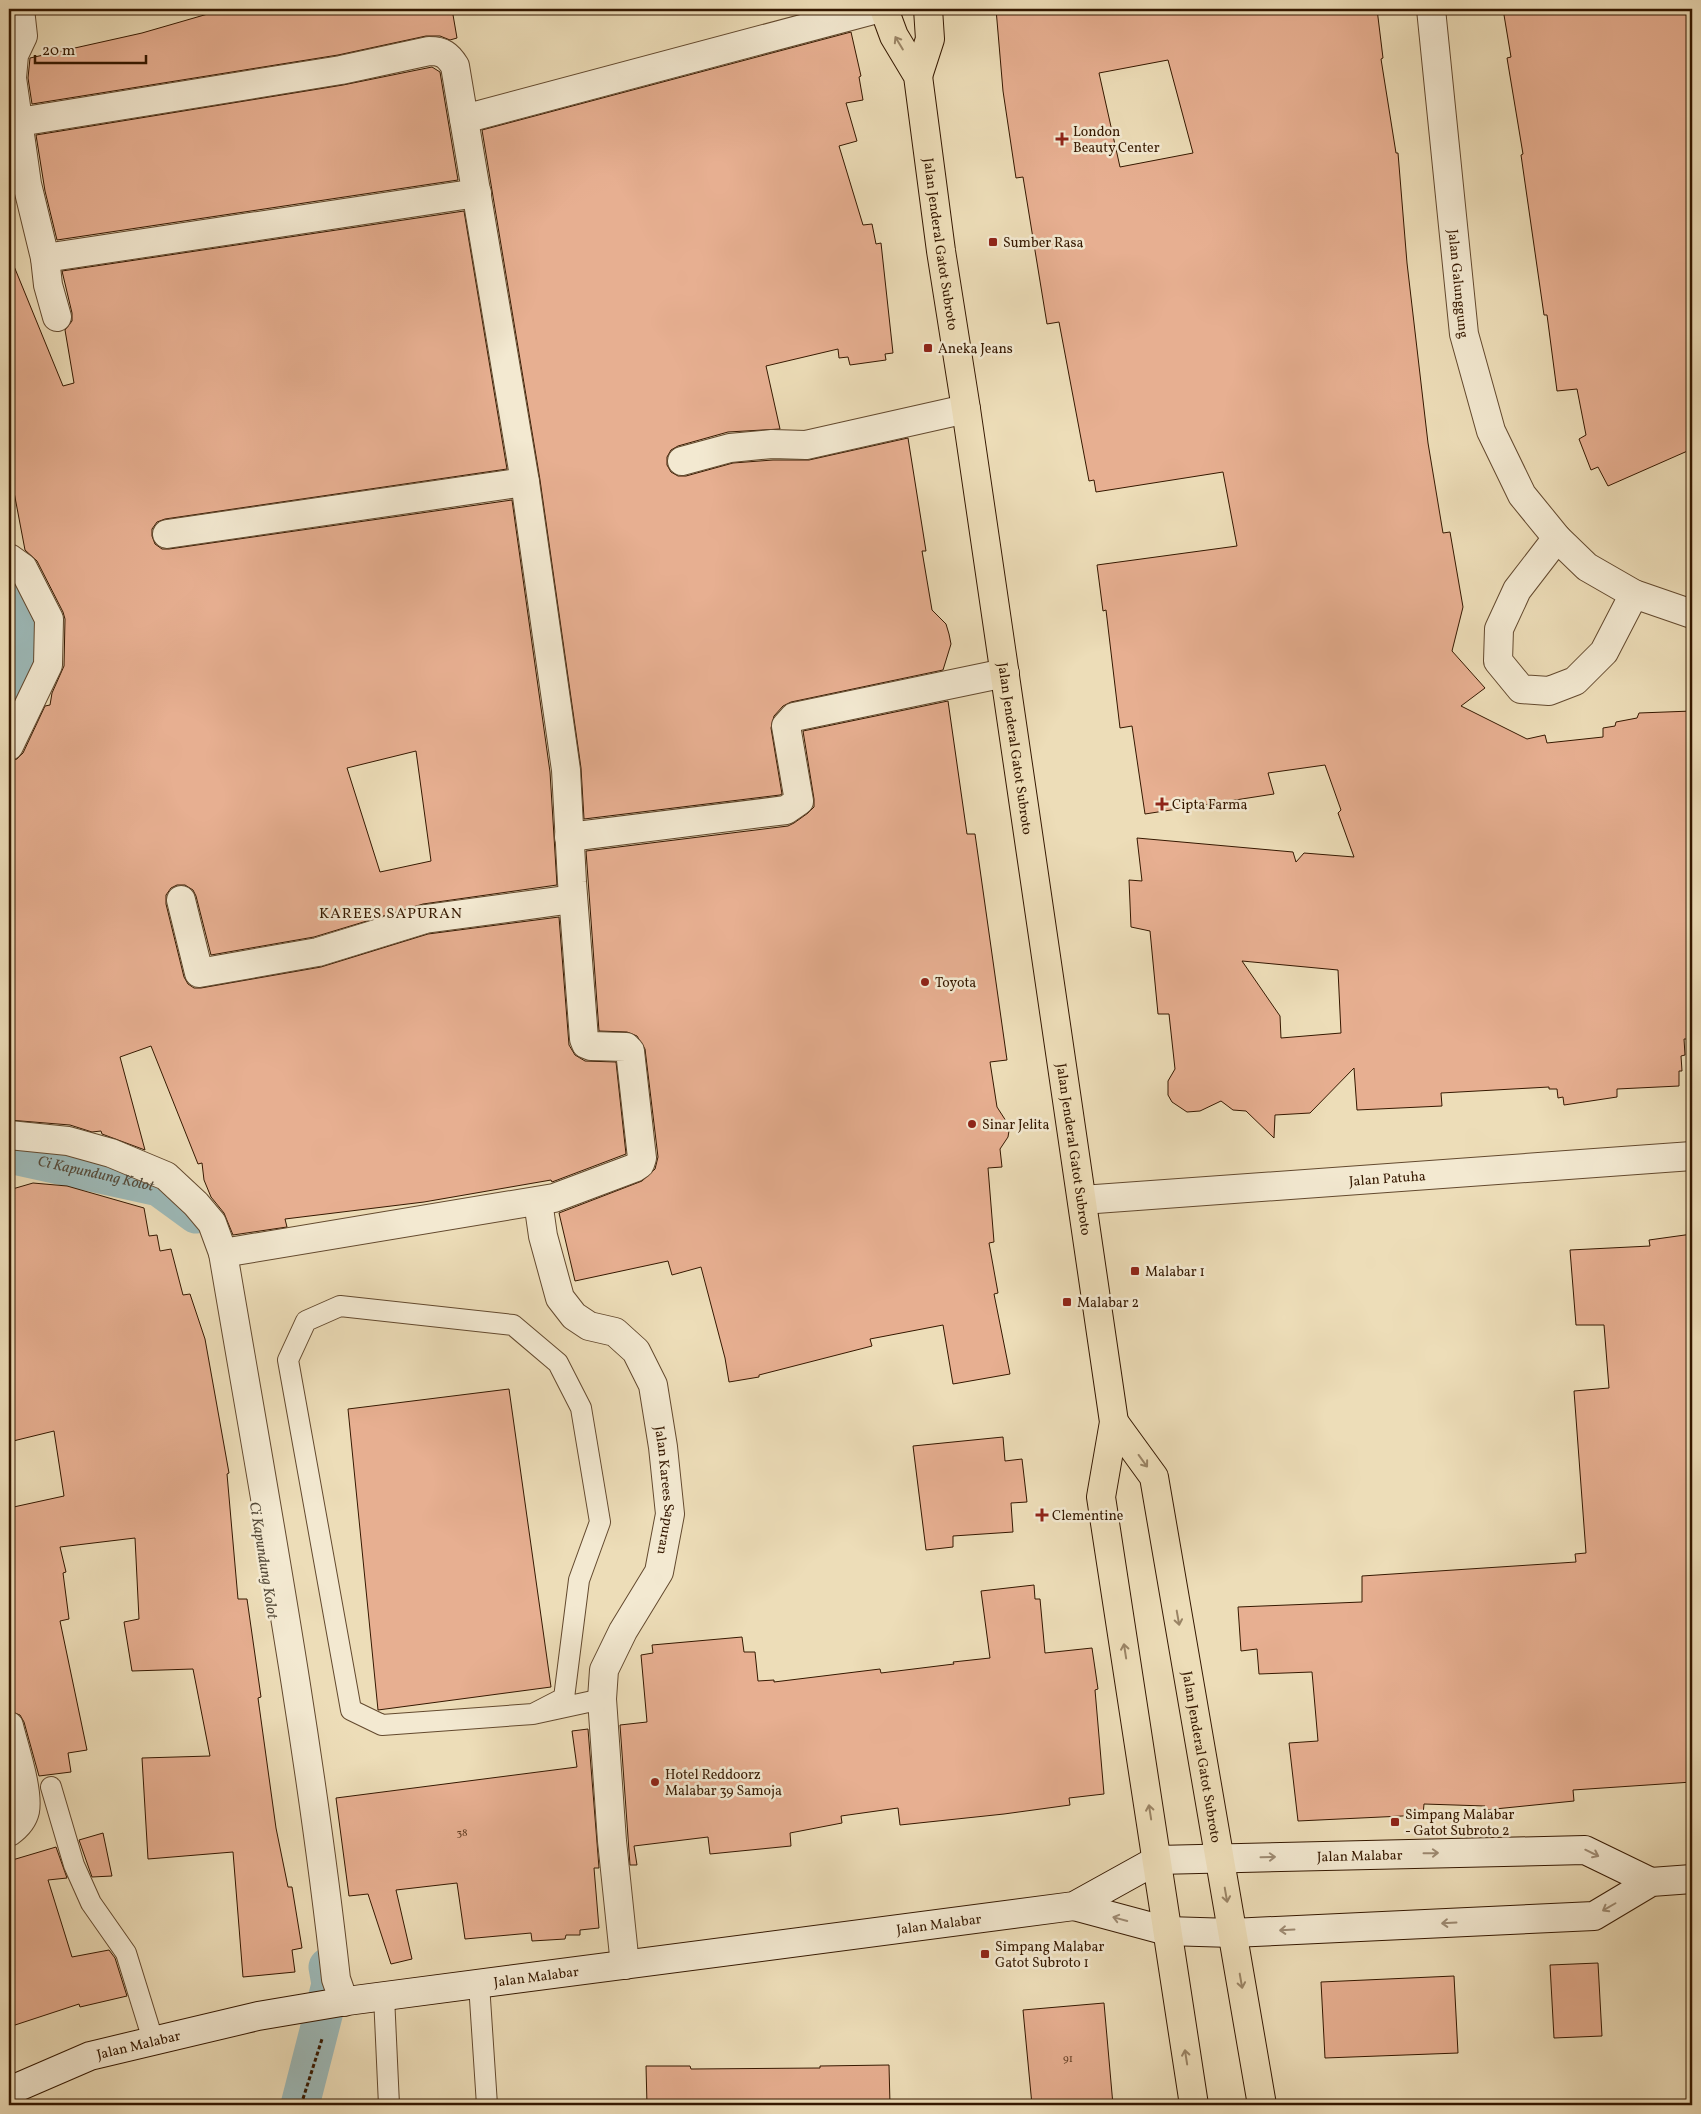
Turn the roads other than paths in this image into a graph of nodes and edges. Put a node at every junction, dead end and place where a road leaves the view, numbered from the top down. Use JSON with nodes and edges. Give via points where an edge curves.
{"nodes":[{"id":1,"x":20,"y":9,"type":"edge"},
{"id":2,"x":877,"y":9,"type":"edge"},
{"id":3,"x":884,"y":9,"type":"edge"},
{"id":4,"x":928,"y":9,"type":"edge"},
{"id":5,"x":1431,"y":9,"type":"edge"},
{"id":6,"x":11,"y":63,"type":"edge"},
{"id":7,"x":918,"y":76,"type":"junction"},
{"id":8,"x":464,"y":119,"type":"junction"},
{"id":9,"x":18,"y":122,"type":"junction"},
{"id":10,"x":477,"y":193,"type":"junction"},
{"id":11,"x":45,"y":258,"type":"junction"},
{"id":12,"x":57,"y":317,"type":"dead end"},
{"id":13,"x":966,"y":409,"type":"junction"},
{"id":14,"x":682,"y":461,"type":"dead end"},
{"id":15,"x":525,"y":482,"type":"junction"},
{"id":16,"x":167,"y":534,"type":"dead end"},
{"id":17,"x":1556,"y":538,"type":"junction"},
{"id":18,"x":9,"y":558,"type":"edge"},
{"id":19,"x":1634,"y":594,"type":"junction"},
{"id":20,"x":1692,"y":614,"type":"edge"},
{"id":21,"x":1005,"y":673,"type":"junction"},
{"id":22,"x":9,"y":746,"type":"edge"},
{"id":23,"x":569,"y":837,"type":"junction"},
{"id":24,"x":573,"y":899,"type":"junction"},
{"id":25,"x":181,"y":900,"type":"dead end"},
{"id":26,"x":9,"y":1135,"type":"edge"},
{"id":27,"x":1692,"y":1156,"type":"edge"},
{"id":28,"x":1082,"y":1200,"type":"junction"},
{"id":29,"x":538,"y":1201,"type":"junction"},
{"id":30,"x":224,"y":1253,"type":"junction"},
{"id":31,"x":1114,"y":1422,"type":"junction"},
{"id":32,"x":602,"y":1699,"type":"junction"},
{"id":33,"x":533,"y":1714,"type":"junction"},
{"id":34,"x":9,"y":1726,"type":"edge"},
{"id":35,"x":51,"y":1787,"type":"dead end"},
{"id":36,"x":9,"y":1832,"type":"edge"},
{"id":37,"x":1220,"y":1858,"type":"junction"},
{"id":38,"x":1157,"y":1860,"type":"junction"},
{"id":39,"x":1692,"y":1879,"type":"edge"},
{"id":40,"x":1651,"y":1882,"type":"junction"},
{"id":41,"x":1074,"y":1906,"type":"junction"},
{"id":42,"x":1167,"y":1931,"type":"junction"},
{"id":43,"x":1232,"y":1933,"type":"junction"},
{"id":44,"x":625,"y":1965,"type":"junction"},
{"id":45,"x":479,"y":1984,"type":"junction"},
{"id":46,"x":384,"y":1996,"type":"junction"},
{"id":47,"x":342,"y":2002,"type":"junction"},
{"id":48,"x":153,"y":2040,"type":"junction"},
{"id":49,"x":13,"y":2092,"type":"edge"},
{"id":50,"x":389,"y":2105,"type":"edge"},
{"id":51,"x":487,"y":2105,"type":"edge"},
{"id":52,"x":1194,"y":2105,"type":"edge"},
{"id":53,"x":1262,"y":2105,"type":"edge"}],
"edges":[{"from":1,"to":6,"type":"street","via":[[23,36]]},
{"from":2,"to":8,"type":"street"},
{"from":7,"to":3,"type":"main road","name":"Jalan Jenderal Gatot Subroto","one_way":true,"via":[[894,36]]},
{"from":4,"to":7,"type":"main road","name":"Jalan Jenderal Gatot Subroto","via":[[930,39]]},
{"from":5,"to":17,"type":"street","name":"Jalan Galunggung","via":[[1464,334],[1491,432],[1522,495]]},
{"from":6,"to":9,"type":"street"},
{"from":7,"to":13,"type":"main road","name":"Jalan Jenderal Gatot Subroto"},
{"from":8,"to":9,"type":"street","via":[[455,66],[440,51],[429,51],[341,70]]},
{"from":8,"to":10,"type":"street"},
{"from":9,"to":11,"type":"street","via":[[27,184]]},
{"from":10,"to":11,"type":"street"},
{"from":10,"to":15,"type":"street"},
{"from":11,"to":12,"type":"street"},
{"from":13,"to":14,"type":"street","via":[[806,445],[730,448]]},
{"from":13,"to":21,"type":"main road","name":"Jalan Jenderal Gatot Subroto"},
{"from":15,"to":16,"type":"street"},
{"from":15,"to":23,"type":"street","via":[[566,770]]},
{"from":17,"to":19,"type":"street","name":"Jalan Galunggung","via":[[1588,567]]},
{"from":17,"to":19,"type":"street","via":[[1517,590],[1499,629],[1498,661],[1521,690],[1549,691],[1575,681],[1604,652]]},
{"from":18,"to":22,"type":"street","via":[[23,568],[49,619],[48,665]]},
{"from":19,"to":20,"type":"street","name":"Jalan Galunggung"},
{"from":21,"to":23,"type":"street","via":[[794,717],[786,726],[799,801],[786,810]]},
{"from":21,"to":28,"type":"main road","name":"Jalan Jenderal Gatot Subroto"},
{"from":23,"to":24,"type":"street"},
{"from":24,"to":25,"type":"street","via":[[425,919],[318,952],[200,973]]},
{"from":24,"to":29,"type":"street","via":[[584,1040],[591,1046],[626,1047],[630,1051],[642,1158],[634,1168]]},
{"from":26,"to":30,"type":"street","via":[[68,1141],[111,1153],[166,1176],[212,1224]]},
{"from":27,"to":28,"type":"street","name":"Jalan Patuha"},
{"from":28,"to":31,"type":"main road","name":"Jalan Jenderal Gatot Subroto"},
{"from":29,"to":30,"type":"street"},
{"from":29,"to":32,"type":"street","name":"Jalan Karees Sapuran","via":[[560,1298],[574,1316],[589,1326],[616,1332],[636,1351],[653,1385],[663,1447],[670,1514],[659,1572],[622,1631],[604,1670]]},
{"from":30,"to":47,"type":"street","via":[[291,1651],[314,1798],[336,1979]]},
{"from":31,"to":37,"type":"main road","name":"Jalan Jenderal Gatot Subroto","one_way":true,"via":[[1154,1477]]},
{"from":38,"to":31,"type":"main road","name":"Jalan Jenderal Gatot Subroto","one_way":true,"via":[[1101,1497]]},
{"from":32,"to":33,"type":"lane"},
{"from":32,"to":44,"type":"street","name":"Jalan Karees Sapuran"},
{"from":33,"to":33,"type":"lane","via":[[382,1725],[351,1710],[288,1360],[306,1321],[340,1306],[513,1325],[558,1363],[580,1408],[600,1522],[579,1580],[564,1698]]},
{"from":34,"to":36,"type":"street","via":[[22,1779],[25,1810],[21,1820]]},
{"from":35,"to":48,"type":"lane","via":[[74,1865],[92,1902],[126,1952]]},
{"from":37,"to":38,"type":"street","name":"Jalan Malabar"},
{"from":37,"to":40,"type":"street","name":"Jalan Malabar","one_way":true,"via":[[1585,1850]]},
{"from":37,"to":43,"type":"main road","name":"Jalan Jenderal Gatot Subroto","one_way":true},
{"from":38,"to":41,"type":"street","name":"Jalan Malabar"},
{"from":38,"to":42,"type":"main road","name":"Jalan Jenderal Gatot Subroto"},
{"from":39,"to":40,"type":"street","name":"Jalan Malabar"},
{"from":40,"to":43,"type":"street","name":"Jalan Malabar","one_way":true,"via":[[1594,1916]]},
{"from":42,"to":41,"type":"street","name":"Jalan Malabar","one_way":true},
{"from":41,"to":44,"type":"street","name":"Jalan Malabar"},
{"from":42,"to":43,"type":"street","name":"Jalan Malabar"},
{"from":52,"to":42,"type":"main road","name":"Jalan Jenderal Gatot Subroto","one_way":true},
{"from":43,"to":53,"type":"main road","name":"Jalan Jenderal Gatot Subroto","one_way":true},
{"from":44,"to":45,"type":"street","name":"Jalan Malabar"},
{"from":45,"to":46,"type":"street","name":"Jalan Malabar"},
{"from":45,"to":51,"type":"lane"},
{"from":46,"to":47,"type":"street","name":"Jalan Malabar"},
{"from":46,"to":50,"type":"lane"},
{"from":47,"to":48,"type":"street","name":"Jalan Malabar","via":[[258,2016]]},
{"from":48,"to":49,"type":"street","name":"Jalan Malabar","via":[[90,2056]]}]}
